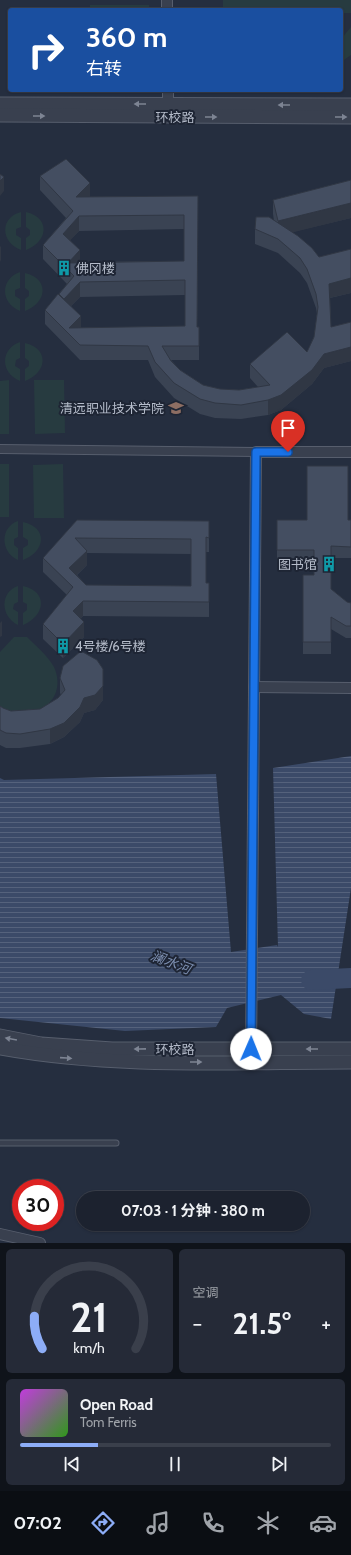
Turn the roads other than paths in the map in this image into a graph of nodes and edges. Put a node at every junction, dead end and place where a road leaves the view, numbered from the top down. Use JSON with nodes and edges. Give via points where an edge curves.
{"nodes":[{"id":1,"x":168,"y":92,"type":"edge"},
{"id":2,"x":0,"y":104,"type":"edge"},
{"id":3,"x":351,"y":105,"type":"edge"},
{"id":4,"x":168,"y":110,"type":"junction"},
{"id":5,"x":0,"y":116,"type":"edge"},
{"id":6,"x":351,"y":117,"type":"edge"},
{"id":7,"x":0,"y":449,"type":"edge"},
{"id":8,"x":256,"y":452,"type":"junction"},
{"id":9,"x":351,"y":452,"type":"edge"},
{"id":10,"x":254,"y":688,"type":"junction"},
{"id":11,"x":351,"y":688,"type":"edge"},
{"id":12,"x":0,"y":1036,"type":"edge"},
{"id":13,"x":0,"y":1048,"type":"edge"},
{"id":14,"x":351,"y":1049,"type":"edge"},
{"id":15,"x":251,"y":1055,"type":"junction"},
{"id":16,"x":351,"y":1062,"type":"edge"},
{"id":17,"x":0,"y":1142,"type":"edge"},
{"id":18,"x":116,"y":1143,"type":"dead end"},
{"id":19,"x":0,"y":1234,"type":"edge"},
{"id":20,"x":40,"y":1243,"type":"edge"}],
"edges":[{"from":1,"to":4,"type":"street"},
{"from":4,"to":2,"type":"street","name":"环校路","one_way":true},
{"from":3,"to":4,"type":"street","name":"环校路","one_way":true},
{"from":5,"to":4,"type":"street","name":"环校路","one_way":true},
{"from":4,"to":6,"type":"street","name":"环校路","one_way":true},
{"from":7,"to":8,"type":"street"},
{"from":8,"to":9,"type":"street"},
{"from":8,"to":10,"type":"street"},
{"from":10,"to":11,"type":"street"},
{"from":10,"to":15,"type":"street"},
{"from":15,"to":12,"type":"street","name":"环校路","one_way":true,"via":[[112,1049],[47,1044]]},
{"from":13,"to":15,"type":"street","name":"环校路","one_way":true,"via":[[57,1057],[101,1060]]},
{"from":14,"to":15,"type":"street","name":"环校路","one_way":true},
{"from":15,"to":16,"type":"street","name":"环校路"},
{"from":17,"to":18,"type":"lane"},
{"from":19,"to":20,"type":"street"}]}
